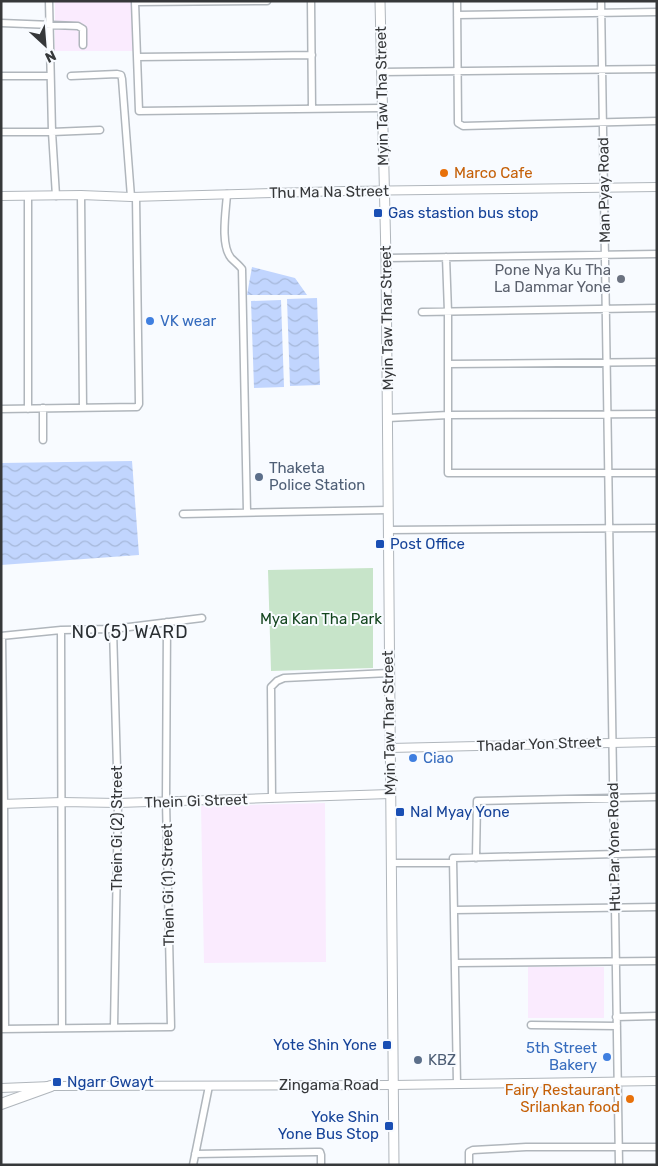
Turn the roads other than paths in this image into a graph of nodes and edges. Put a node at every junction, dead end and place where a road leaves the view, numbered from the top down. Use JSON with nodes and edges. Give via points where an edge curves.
{"nodes":[{"id":1,"x":49,"y":1,"type":"edge"},
{"id":2,"x":267,"y":1,"type":"edge"},
{"id":3,"x":311,"y":1,"type":"edge"},
{"id":4,"x":380,"y":1,"type":"edge"},
{"id":5,"x":457,"y":1,"type":"edge"},
{"id":6,"x":601,"y":1,"type":"edge"},
{"id":7,"x":657,"y":12,"type":"edge"},
{"id":8,"x":602,"y":13,"type":"junction"},
{"id":9,"x":457,"y":15,"type":"junction"},
{"id":10,"x":1,"y":24,"type":"edge"},
{"id":11,"x":50,"y":24,"type":"junction"},
{"id":12,"x":84,"y":45,"type":"dead end"},
{"id":13,"x":312,"y":54,"type":"junction"},
{"id":14,"x":137,"y":57,"type":"junction"},
{"id":15,"x":657,"y":69,"type":"edge"},
{"id":16,"x":602,"y":70,"type":"junction"},
{"id":17,"x":458,"y":71,"type":"junction"},
{"id":18,"x":381,"y":72,"type":"junction"},
{"id":19,"x":1,"y":76,"type":"edge"},
{"id":20,"x":50,"y":76,"type":"junction"},
{"id":21,"x":71,"y":76,"type":"dead end"},
{"id":22,"x":382,"y":108,"type":"junction"},
{"id":23,"x":312,"y":109,"type":"junction"},
{"id":24,"x":657,"y":121,"type":"edge"},
{"id":25,"x":603,"y":122,"type":"junction"},
{"id":26,"x":100,"y":130,"type":"dead end"},
{"id":27,"x":1,"y":132,"type":"edge"},
{"id":28,"x":52,"y":132,"type":"junction"},
{"id":29,"x":657,"y":187,"type":"edge"},
{"id":30,"x":605,"y":188,"type":"junction"},
{"id":31,"x":385,"y":191,"type":"junction"},
{"id":32,"x":227,"y":194,"type":"junction"},
{"id":33,"x":81,"y":195,"type":"junction"},
{"id":34,"x":1,"y":196,"type":"edge"},
{"id":35,"x":28,"y":196,"type":"junction"},
{"id":36,"x":56,"y":196,"type":"junction"},
{"id":37,"x":133,"y":197,"type":"junction"},
{"id":38,"x":657,"y":254,"type":"edge"},
{"id":39,"x":605,"y":255,"type":"junction"},
{"id":40,"x":446,"y":257,"type":"junction"},
{"id":41,"x":386,"y":258,"type":"junction"},
{"id":42,"x":606,"y":308,"type":"junction"},
{"id":43,"x":657,"y":308,"type":"edge"},
{"id":44,"x":422,"y":312,"type":"dead end"},
{"id":45,"x":448,"y":312,"type":"junction"},
{"id":46,"x":607,"y":362,"type":"junction"},
{"id":47,"x":657,"y":362,"type":"edge"},
{"id":48,"x":448,"y":364,"type":"junction"},
{"id":49,"x":28,"y":408,"type":"junction"},
{"id":50,"x":43,"y":408,"type":"junction"},
{"id":51,"x":83,"y":408,"type":"junction"},
{"id":52,"x":1,"y":409,"type":"edge"},
{"id":53,"x":608,"y":414,"type":"junction"},
{"id":54,"x":657,"y":414,"type":"edge"},
{"id":55,"x":448,"y":415,"type":"junction"},
{"id":56,"x":388,"y":418,"type":"junction"},
{"id":57,"x":43,"y":440,"type":"dead end"},
{"id":58,"x":608,"y":473,"type":"junction"},
{"id":59,"x":657,"y":473,"type":"edge"},
{"id":60,"x":388,"y":510,"type":"junction"},
{"id":61,"x":247,"y":512,"type":"junction"},
{"id":62,"x":183,"y":514,"type":"dead end"},
{"id":63,"x":609,"y":528,"type":"junction"},
{"id":64,"x":657,"y":528,"type":"edge"},
{"id":65,"x":388,"y":530,"type":"junction"},
{"id":66,"x":202,"y":618,"type":"dead end"},
{"id":67,"x":167,"y":622,"type":"junction"},
{"id":68,"x":112,"y":629,"type":"junction"},
{"id":69,"x":61,"y":630,"type":"junction"},
{"id":70,"x":1,"y":636,"type":"edge"},
{"id":71,"x":388,"y":673,"type":"junction"},
{"id":72,"x":612,"y":742,"type":"junction"},
{"id":73,"x":657,"y":742,"type":"edge"},
{"id":74,"x":390,"y":748,"type":"junction"},
{"id":75,"x":390,"y":794,"type":"junction"},
{"id":76,"x":657,"y":797,"type":"edge"},
{"id":77,"x":272,"y":798,"type":"junction"},
{"id":78,"x":613,"y":798,"type":"junction"},
{"id":79,"x":166,"y":801,"type":"junction"},
{"id":80,"x":62,"y":802,"type":"junction"},
{"id":81,"x":118,"y":803,"type":"junction"},
{"id":82,"x":3,"y":804,"type":"edge"},
{"id":83,"x":657,"y":853,"type":"edge"},
{"id":84,"x":614,"y":854,"type":"junction"},
{"id":85,"x":476,"y":858,"type":"junction"},
{"id":86,"x":453,"y":860,"type":"junction"},
{"id":87,"x":391,"y":863,"type":"junction"},
{"id":88,"x":657,"y":907,"type":"edge"},
{"id":89,"x":615,"y":908,"type":"junction"},
{"id":90,"x":454,"y":910,"type":"junction"},
{"id":91,"x":657,"y":961,"type":"edge"},
{"id":92,"x":616,"y":962,"type":"junction"},
{"id":93,"x":455,"y":963,"type":"junction"},
{"id":94,"x":657,"y":1016,"type":"edge"},
{"id":95,"x":616,"y":1017,"type":"junction"},
{"id":96,"x":531,"y":1025,"type":"dead end"},
{"id":97,"x":616,"y":1026,"type":"junction"},
{"id":98,"x":114,"y":1027,"type":"junction"},
{"id":99,"x":62,"y":1028,"type":"junction"},
{"id":100,"x":3,"y":1029,"type":"edge"},
{"id":101,"x":657,"y":1080,"type":"edge"},
{"id":102,"x":617,"y":1081,"type":"junction"},
{"id":103,"x":457,"y":1084,"type":"junction"},
{"id":104,"x":394,"y":1085,"type":"junction"},
{"id":105,"x":51,"y":1086,"type":"junction"},
{"id":106,"x":209,"y":1086,"type":"junction"},
{"id":107,"x":1,"y":1088,"type":"edge"},
{"id":108,"x":1,"y":1104,"type":"edge"},
{"id":109,"x":618,"y":1147,"type":"junction"},
{"id":110,"x":657,"y":1147,"type":"edge"},
{"id":111,"x":195,"y":1154,"type":"junction"},
{"id":112,"x":193,"y":1165,"type":"edge"},
{"id":113,"x":321,"y":1165,"type":"edge"},
{"id":114,"x":394,"y":1165,"type":"edge"},
{"id":115,"x":469,"y":1165,"type":"edge"},
{"id":116,"x":619,"y":1165,"type":"edge"}],
"edges":[{"from":1,"to":11,"type":"street"},
{"from":2,"to":14,"type":"street","via":[[135,2]]},
{"from":3,"to":13,"type":"street"},
{"from":4,"to":18,"type":"main road","name":"Myin Taw Tha Street"},
{"from":5,"to":9,"type":"street"},
{"from":6,"to":8,"type":"street","name":"Man Pyay Road"},
{"from":7,"to":8,"type":"street"},
{"from":8,"to":9,"type":"street"},
{"from":8,"to":16,"type":"street","name":"Man Pyay Road"},
{"from":9,"to":17,"type":"street"},
{"from":10,"to":11,"type":"street"},
{"from":11,"to":12,"type":"street","via":[[81,26]]},
{"from":11,"to":20,"type":"street"},
{"from":13,"to":14,"type":"street"},
{"from":13,"to":23,"type":"street"},
{"from":14,"to":23,"type":"street","via":[[138,111]]},
{"from":15,"to":16,"type":"street"},
{"from":16,"to":17,"type":"street"},
{"from":16,"to":25,"type":"street","name":"Man Pyay Road"},
{"from":17,"to":18,"type":"street"},
{"from":17,"to":25,"type":"street","via":[[458,124],[463,126]]},
{"from":18,"to":22,"type":"main road","name":"Myin Taw Tha Street"},
{"from":19,"to":20,"type":"street"},
{"from":20,"to":28,"type":"street"},
{"from":21,"to":37,"type":"street","via":[[120,75]]},
{"from":22,"to":23,"type":"street"},
{"from":22,"to":31,"type":"main road","name":"Myin Taw Tha Street"},
{"from":24,"to":25,"type":"street"},
{"from":25,"to":30,"type":"street","name":"Man Pyay Road"},
{"from":26,"to":28,"type":"street"},
{"from":27,"to":28,"type":"street"},
{"from":28,"to":36,"type":"street"},
{"from":29,"to":30,"type":"street","name":"Thu Ma Na Street"},
{"from":30,"to":31,"type":"street","name":"Thu Ma Na Street"},
{"from":30,"to":39,"type":"street","name":"Man Pyay Road"},
{"from":31,"to":32,"type":"street","name":"Thu Ma Na Street"},
{"from":31,"to":41,"type":"main road","name":"Myin Taw Thar Street"},
{"from":32,"to":37,"type":"street","name":"Thu Ma Na Street"},
{"from":32,"to":61,"type":"street","via":[[224,233],[227,250],[242,270]]},
{"from":33,"to":36,"type":"street","name":"Thu Ma Na Street"},
{"from":33,"to":37,"type":"street","name":"Thu Ma Na Street"},
{"from":33,"to":51,"type":"street"},
{"from":34,"to":35,"type":"street","name":"Thu Ma Na Street"},
{"from":35,"to":36,"type":"street","name":"Thu Ma Na Street"},
{"from":35,"to":49,"type":"street"},
{"from":37,"to":51,"type":"street","via":[[139,404],[137,407]]},
{"from":38,"to":39,"type":"street"},
{"from":39,"to":40,"type":"street"},
{"from":39,"to":42,"type":"street","name":"Man Pyay Road"},
{"from":40,"to":41,"type":"street"},
{"from":40,"to":45,"type":"street"},
{"from":41,"to":56,"type":"main road","name":"Myin Taw Thar Street"},
{"from":42,"to":43,"type":"street"},
{"from":42,"to":45,"type":"street"},
{"from":42,"to":46,"type":"street","name":"Man Pyay Road"},
{"from":44,"to":45,"type":"street"},
{"from":45,"to":48,"type":"street"},
{"from":46,"to":47,"type":"street"},
{"from":46,"to":48,"type":"street"},
{"from":46,"to":53,"type":"street","name":"Man Pyay Road"},
{"from":48,"to":55,"type":"street"},
{"from":49,"to":50,"type":"street"},
{"from":49,"to":52,"type":"street"},
{"from":50,"to":51,"type":"street"},
{"from":50,"to":57,"type":"street"},
{"from":53,"to":54,"type":"street"},
{"from":53,"to":55,"type":"street"},
{"from":53,"to":58,"type":"street","name":"Man Pyay Road"},
{"from":55,"to":56,"type":"street"},
{"from":55,"to":58,"type":"street","via":[[448,473]]},
{"from":56,"to":60,"type":"main road","name":"Myin Taw Thar Street"},
{"from":58,"to":59,"type":"street"},
{"from":58,"to":63,"type":"street","name":"Man Pyay Road"},
{"from":60,"to":61,"type":"street"},
{"from":60,"to":65,"type":"main road","name":"Myin Taw Thar Street"},
{"from":61,"to":62,"type":"street"},
{"from":63,"to":64,"type":"street"},
{"from":63,"to":65,"type":"street"},
{"from":63,"to":72,"type":"street","name":"Htu Par Yone Road"},
{"from":65,"to":71,"type":"main road","name":"Myin Taw Thar Street"},
{"from":66,"to":67,"type":"street"},
{"from":67,"to":68,"type":"street"},
{"from":67,"to":79,"type":"street","name":"Thein Gi (1) Street"},
{"from":68,"to":69,"type":"street"},
{"from":68,"to":81,"type":"street","name":"Thein Gi (2) Street"},
{"from":69,"to":70,"type":"street"},
{"from":69,"to":80,"type":"street"},
{"from":70,"to":82,"type":"street"},
{"from":71,"to":74,"type":"main road","name":"Myin Taw Thar Street"},
{"from":71,"to":77,"type":"street","via":[[284,678],[271,687]]},
{"from":72,"to":73,"type":"street","name":"Thadar Yon Street"},
{"from":72,"to":74,"type":"street","name":"Thadar Yon Street"},
{"from":72,"to":78,"type":"street","name":"Htu Par Yone Road"},
{"from":74,"to":75,"type":"main road","name":"Myin Taw Thar Street"},
{"from":75,"to":77,"type":"street","name":"Thein Gi Street"},
{"from":75,"to":87,"type":"main road","name":"Myin Taw Thar Street"},
{"from":76,"to":78,"type":"street"},
{"from":77,"to":79,"type":"street","name":"Thein Gi Street"},
{"from":78,"to":84,"type":"street","name":"Htu Par Yone Road"},
{"from":78,"to":85,"type":"street","via":[[477,800]]},
{"from":79,"to":81,"type":"street","name":"Thein Gi Street"},
{"from":79,"to":98,"type":"street","name":"Thein Gi (1) Street","via":[[171,1027]]},
{"from":80,"to":81,"type":"street","name":"Thein Gi Street"},
{"from":80,"to":82,"type":"street","name":"Thein Gi Street"},
{"from":80,"to":99,"type":"street"},
{"from":81,"to":98,"type":"street","name":"Thein Gi (2) Street"},
{"from":82,"to":100,"type":"street"},
{"from":83,"to":84,"type":"street"},
{"from":84,"to":85,"type":"street"},
{"from":84,"to":89,"type":"street","name":"Htu Par Yone Road"},
{"from":85,"to":86,"type":"street"},
{"from":86,"to":87,"type":"street"},
{"from":86,"to":90,"type":"street"},
{"from":87,"to":104,"type":"main road","name":"Myin Taw Thar Street"},
{"from":88,"to":89,"type":"street"},
{"from":89,"to":90,"type":"street"},
{"from":89,"to":92,"type":"street","name":"Htu Par Yone Road"},
{"from":90,"to":93,"type":"street"},
{"from":91,"to":92,"type":"street"},
{"from":92,"to":93,"type":"street"},
{"from":92,"to":95,"type":"street","name":"Htu Par Yone Road"},
{"from":93,"to":103,"type":"street"},
{"from":94,"to":95,"type":"street"},
{"from":95,"to":97,"type":"street","name":"Htu Par Yone Road"},
{"from":96,"to":97,"type":"street"},
{"from":97,"to":102,"type":"street","name":"Htu Par Yone Road"},
{"from":98,"to":99,"type":"street"},
{"from":99,"to":100,"type":"street"},
{"from":101,"to":102,"type":"street","name":"Zingama Road"},
{"from":102,"to":103,"type":"street","name":"Zingama Road"},
{"from":102,"to":109,"type":"street","name":"Htu Par Yone Road"},
{"from":103,"to":104,"type":"street","name":"Zingama Road"},
{"from":104,"to":106,"type":"street","name":"Zingama Road"},
{"from":104,"to":114,"type":"main road","name":"Myin Taw Thar Street"},
{"from":105,"to":106,"type":"street","name":"Zingama Road"},
{"from":105,"to":107,"type":"street","name":"Zingama Road"},
{"from":105,"to":108,"type":"main road"},
{"from":106,"to":111,"type":"street"},
{"from":109,"to":110,"type":"street"},
{"from":109,"to":115,"type":"street","via":[[473,1150],[469,1152]]},
{"from":109,"to":116,"type":"street","name":"Htu Par Yone Road"},
{"from":111,"to":112,"type":"street"},
{"from":111,"to":113,"type":"street","via":[[320,1152]]}]}
